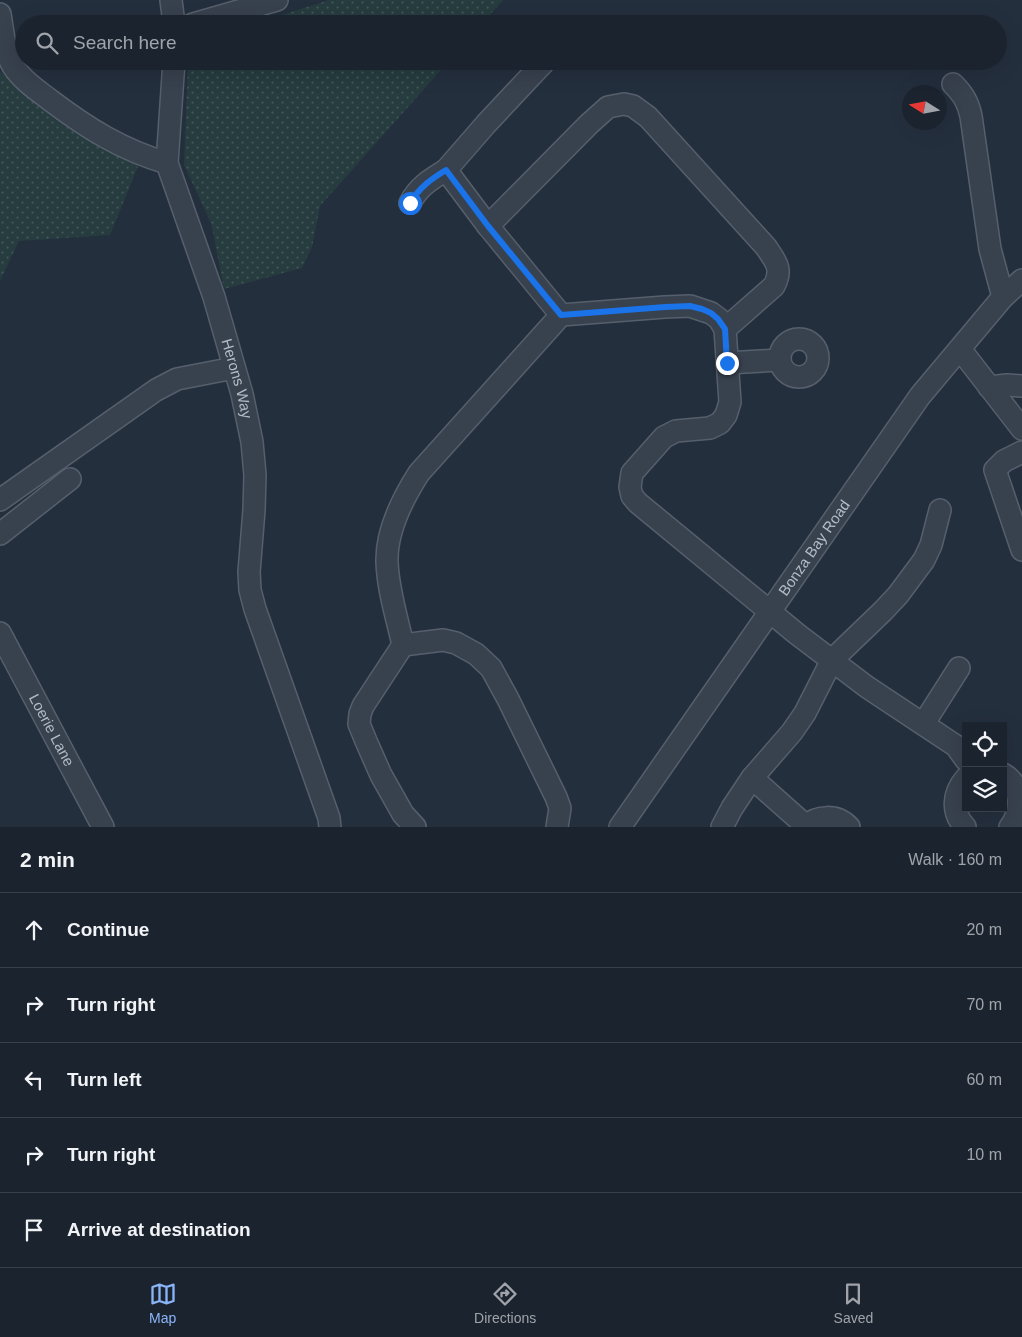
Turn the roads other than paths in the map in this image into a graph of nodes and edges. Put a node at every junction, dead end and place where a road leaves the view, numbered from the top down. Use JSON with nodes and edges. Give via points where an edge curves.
{"nodes":[{"id":1,"x":171,"y":0,"type":"edge"},
{"id":2,"x":277,"y":0,"type":"edge"},
{"id":3,"x":0,"y":14,"type":"edge"},
{"id":4,"x":173,"y":15,"type":"edge"},
{"id":5,"x":224,"y":15,"type":"edge"},
{"id":6,"x":15,"y":66,"type":"edge"},
{"id":7,"x":18,"y":70,"type":"edge"},
{"id":8,"x":173,"y":70,"type":"edge"},
{"id":9,"x":537,"y":70,"type":"edge"},
{"id":10,"x":953,"y":84,"type":"dead end"},
{"id":11,"x":167,"y":162,"type":"junction"},
{"id":12,"x":446,"y":170,"type":"junction"},
{"id":13,"x":410,"y":203,"type":"dead end"},
{"id":14,"x":488,"y":226,"type":"junction"},
{"id":15,"x":1022,"y":280,"type":"edge"},
{"id":16,"x":1003,"y":297,"type":"junction"},
{"id":17,"x":561,"y":315,"type":"junction"},
{"id":18,"x":725,"y":329,"type":"junction"},
{"id":19,"x":960,"y":349,"type":"junction"},
{"id":20,"x":779,"y":360,"type":"dead end"},
{"id":21,"x":727,"y":363,"type":"junction"},
{"id":22,"x":234,"y":368,"type":"junction"},
{"id":23,"x":1022,"y":386,"type":"edge"},
{"id":24,"x":989,"y":387,"type":"junction"},
{"id":25,"x":1022,"y":429,"type":"edge"},
{"id":26,"x":1022,"y":452,"type":"edge"},
{"id":27,"x":70,"y":479,"type":"dead end"},
{"id":28,"x":0,"y":500,"type":"edge"},
{"id":29,"x":940,"y":510,"type":"dead end"},
{"id":30,"x":0,"y":534,"type":"edge"},
{"id":31,"x":1022,"y":550,"type":"edge"},
{"id":32,"x":770,"y":612,"type":"junction"},
{"id":33,"x":0,"y":633,"type":"edge"},
{"id":34,"x":403,"y":645,"type":"junction"},
{"id":35,"x":832,"y":660,"type":"junction"},
{"id":36,"x":959,"y":668,"type":"dead end"},
{"id":37,"x":924,"y":724,"type":"junction"},
{"id":38,"x":962,"y":754,"type":"edge"},
{"id":39,"x":1007,"y":777,"type":"edge"},
{"id":40,"x":752,"y":778,"type":"junction"},
{"id":41,"x":962,"y":783,"type":"edge"},
{"id":42,"x":1017,"y":820,"type":"edge"},
{"id":43,"x":804,"y":826,"type":"edge"},
{"id":44,"x":103,"y":827,"type":"edge"},
{"id":45,"x":330,"y":827,"type":"edge"},
{"id":46,"x":415,"y":827,"type":"edge"},
{"id":47,"x":557,"y":827,"type":"edge"},
{"id":48,"x":620,"y":827,"type":"edge"},
{"id":49,"x":722,"y":827,"type":"edge"},
{"id":50,"x":849,"y":827,"type":"edge"},
{"id":51,"x":965,"y":827,"type":"edge"}],
"edges":[{"from":1,"to":4,"type":"street"},
{"from":2,"to":5,"type":"street"},
{"from":3,"to":6,"type":"street","via":[[6,46]]},
{"from":7,"to":11,"type":"street","via":[[32,86],[60,108],[111,142]]},
{"from":8,"to":11,"type":"street"},
{"from":9,"to":12,"type":"street"},
{"from":10,"to":16,"type":"street","via":[[963,94],[970,110],[990,249]]},
{"from":11,"to":22,"type":"street","name":"Herons Way","via":[[214,297]]},
{"from":12,"to":13,"type":"street","via":[[426,183]]},
{"from":12,"to":14,"type":"street"},
{"from":14,"to":17,"type":"street"},
{"from":14,"to":18,"type":"street","via":[[608,107],[633,106],[648,117],[777,263],[779,277],[774,286]]},
{"from":15,"to":16,"type":"street","name":"Bonza Bay Road"},
{"from":16,"to":19,"type":"street","name":"Bonza Bay Road"},
{"from":17,"to":18,"type":"street","via":[[690,306],[711,313]]},
{"from":17,"to":34,"type":"street","via":[[438,450],[408,490],[390,536],[387,561]]},
{"from":18,"to":21,"type":"street"},
{"from":19,"to":24,"type":"street"},
{"from":19,"to":32,"type":"street","name":"Bonza Bay Road","via":[[920,396]]},
{"from":20,"to":21,"type":"street"},
{"from":21,"to":32,"type":"street","via":[[730,402],[720,423],[710,428],[676,431],[664,437],[632,473],[630,487],[638,503]]},
{"from":22,"to":28,"type":"street","via":[[177,379],[156,390]]},
{"from":22,"to":45,"type":"street","name":"Herons Way","via":[[252,442],[255,475],[250,590]]},
{"from":23,"to":24,"type":"street"},
{"from":24,"to":25,"type":"street"},
{"from":26,"to":31,"type":"street","via":[[995,470]]},
{"from":27,"to":30,"type":"street"},
{"from":29,"to":35,"type":"street","via":[[924,560],[898,595]]},
{"from":32,"to":35,"type":"street"},
{"from":32,"to":48,"type":"street","name":"Bonza Bay Road"},
{"from":33,"to":44,"type":"street","name":"Loerie Lane"},
{"from":34,"to":46,"type":"street","via":[[363,706],[360,724],[381,776],[403,814]]},
{"from":34,"to":47,"type":"street","via":[[443,640],[456,643],[476,654],[491,668],[556,797],[560,808]]},
{"from":35,"to":37,"type":"street"},
{"from":35,"to":40,"type":"street","via":[[805,713]]},
{"from":36,"to":37,"type":"street"},
{"from":37,"to":38,"type":"street","via":[[956,746]]},
{"from":39,"to":42,"type":"street","via":[[1015,784],[1019,794],[1021,805]]},
{"from":40,"to":43,"type":"street"},
{"from":40,"to":49,"type":"street"},
{"from":41,"to":51,"type":"street","via":[[955,796],[955,806]]},
{"from":43,"to":50,"type":"street","via":[[825,817]]}]}
